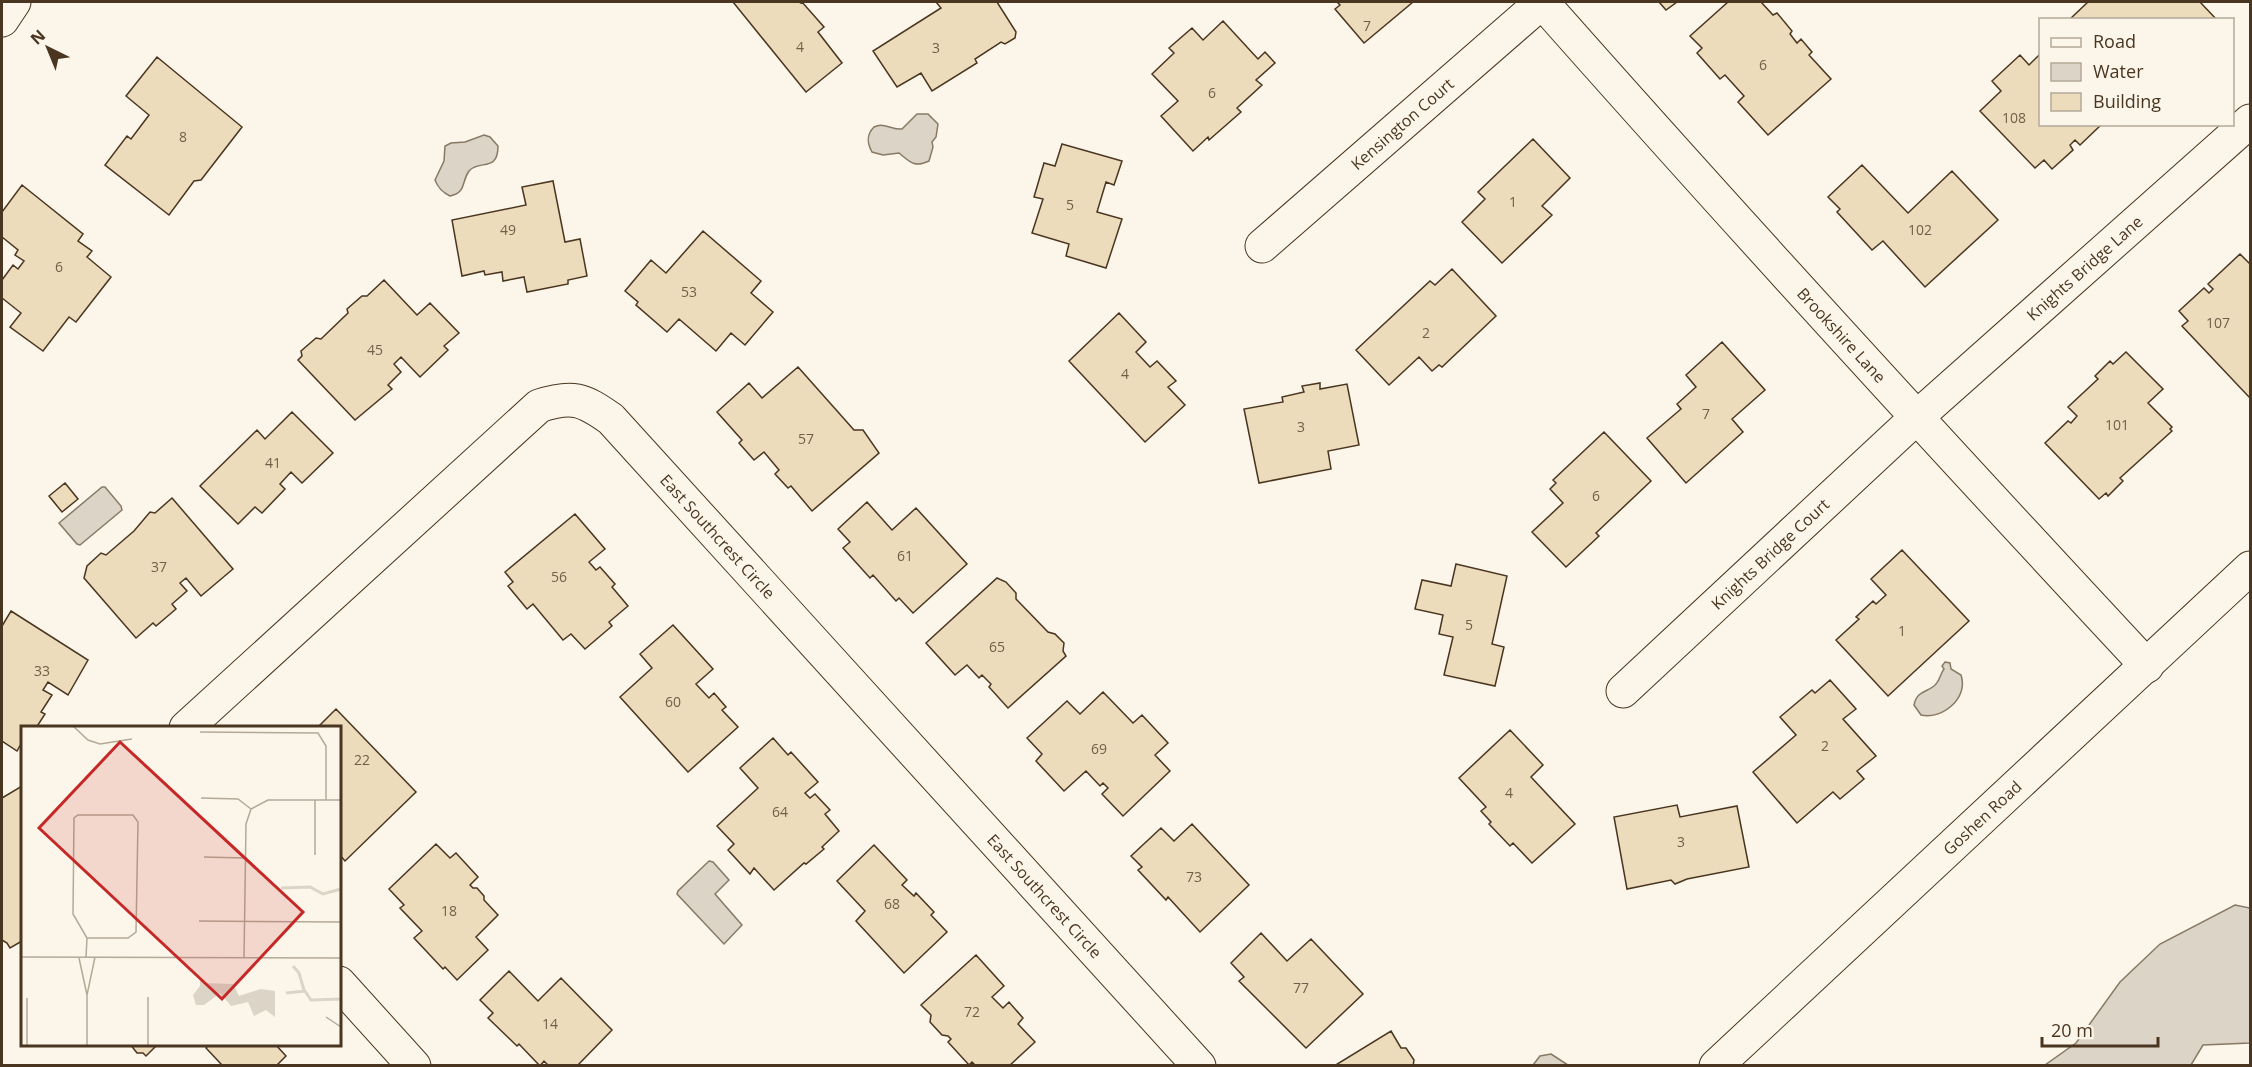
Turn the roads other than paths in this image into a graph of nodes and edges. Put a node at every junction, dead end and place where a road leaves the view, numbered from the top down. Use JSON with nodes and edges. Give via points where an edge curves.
{"nodes":[{"id":1,"x":14,"y":2,"type":"edge"},
{"id":2,"x":1542,"y":2,"type":"edge"},
{"id":3,"x":2,"y":20,"type":"edge"},
{"id":4,"x":2250,"y":121,"type":"edge"},
{"id":5,"x":1262,"y":246,"type":"dead end"},
{"id":6,"x":1917,"y":417,"type":"junction"},
{"id":7,"x":2250,"y":568,"type":"edge"},
{"id":8,"x":2147,"y":666,"type":"junction"},
{"id":9,"x":1623,"y":691,"type":"dead end"},
{"id":10,"x":188,"y":726,"type":"edge"},
{"id":11,"x":340,"y":984,"type":"edge"},
{"id":12,"x":414,"y":1065,"type":"edge"},
{"id":13,"x":1199,"y":1065,"type":"edge"},
{"id":14,"x":1716,"y":1065,"type":"edge"}],
"edges":[{"from":1,"to":3,"type":"street"},
{"from":2,"to":5,"type":"street","name":"Kensington Court"},
{"from":2,"to":6,"type":"street","name":"Brookshire Lane"},
{"from":4,"to":6,"type":"street","name":"Knights Bridge Lane"},
{"from":6,"to":8,"type":"street","name":"Brookshire Lane"},
{"from":6,"to":9,"type":"street","name":"Knights Bridge Court"},
{"from":7,"to":8,"type":"street","name":"Goshen Road"},
{"from":8,"to":14,"type":"street","name":"Goshen Road"},
{"from":10,"to":13,"type":"street","name":"East Southcrest Circle","via":[[539,406],[569,398],[584,402],[611,419]]},
{"from":11,"to":12,"type":"street"}]}
